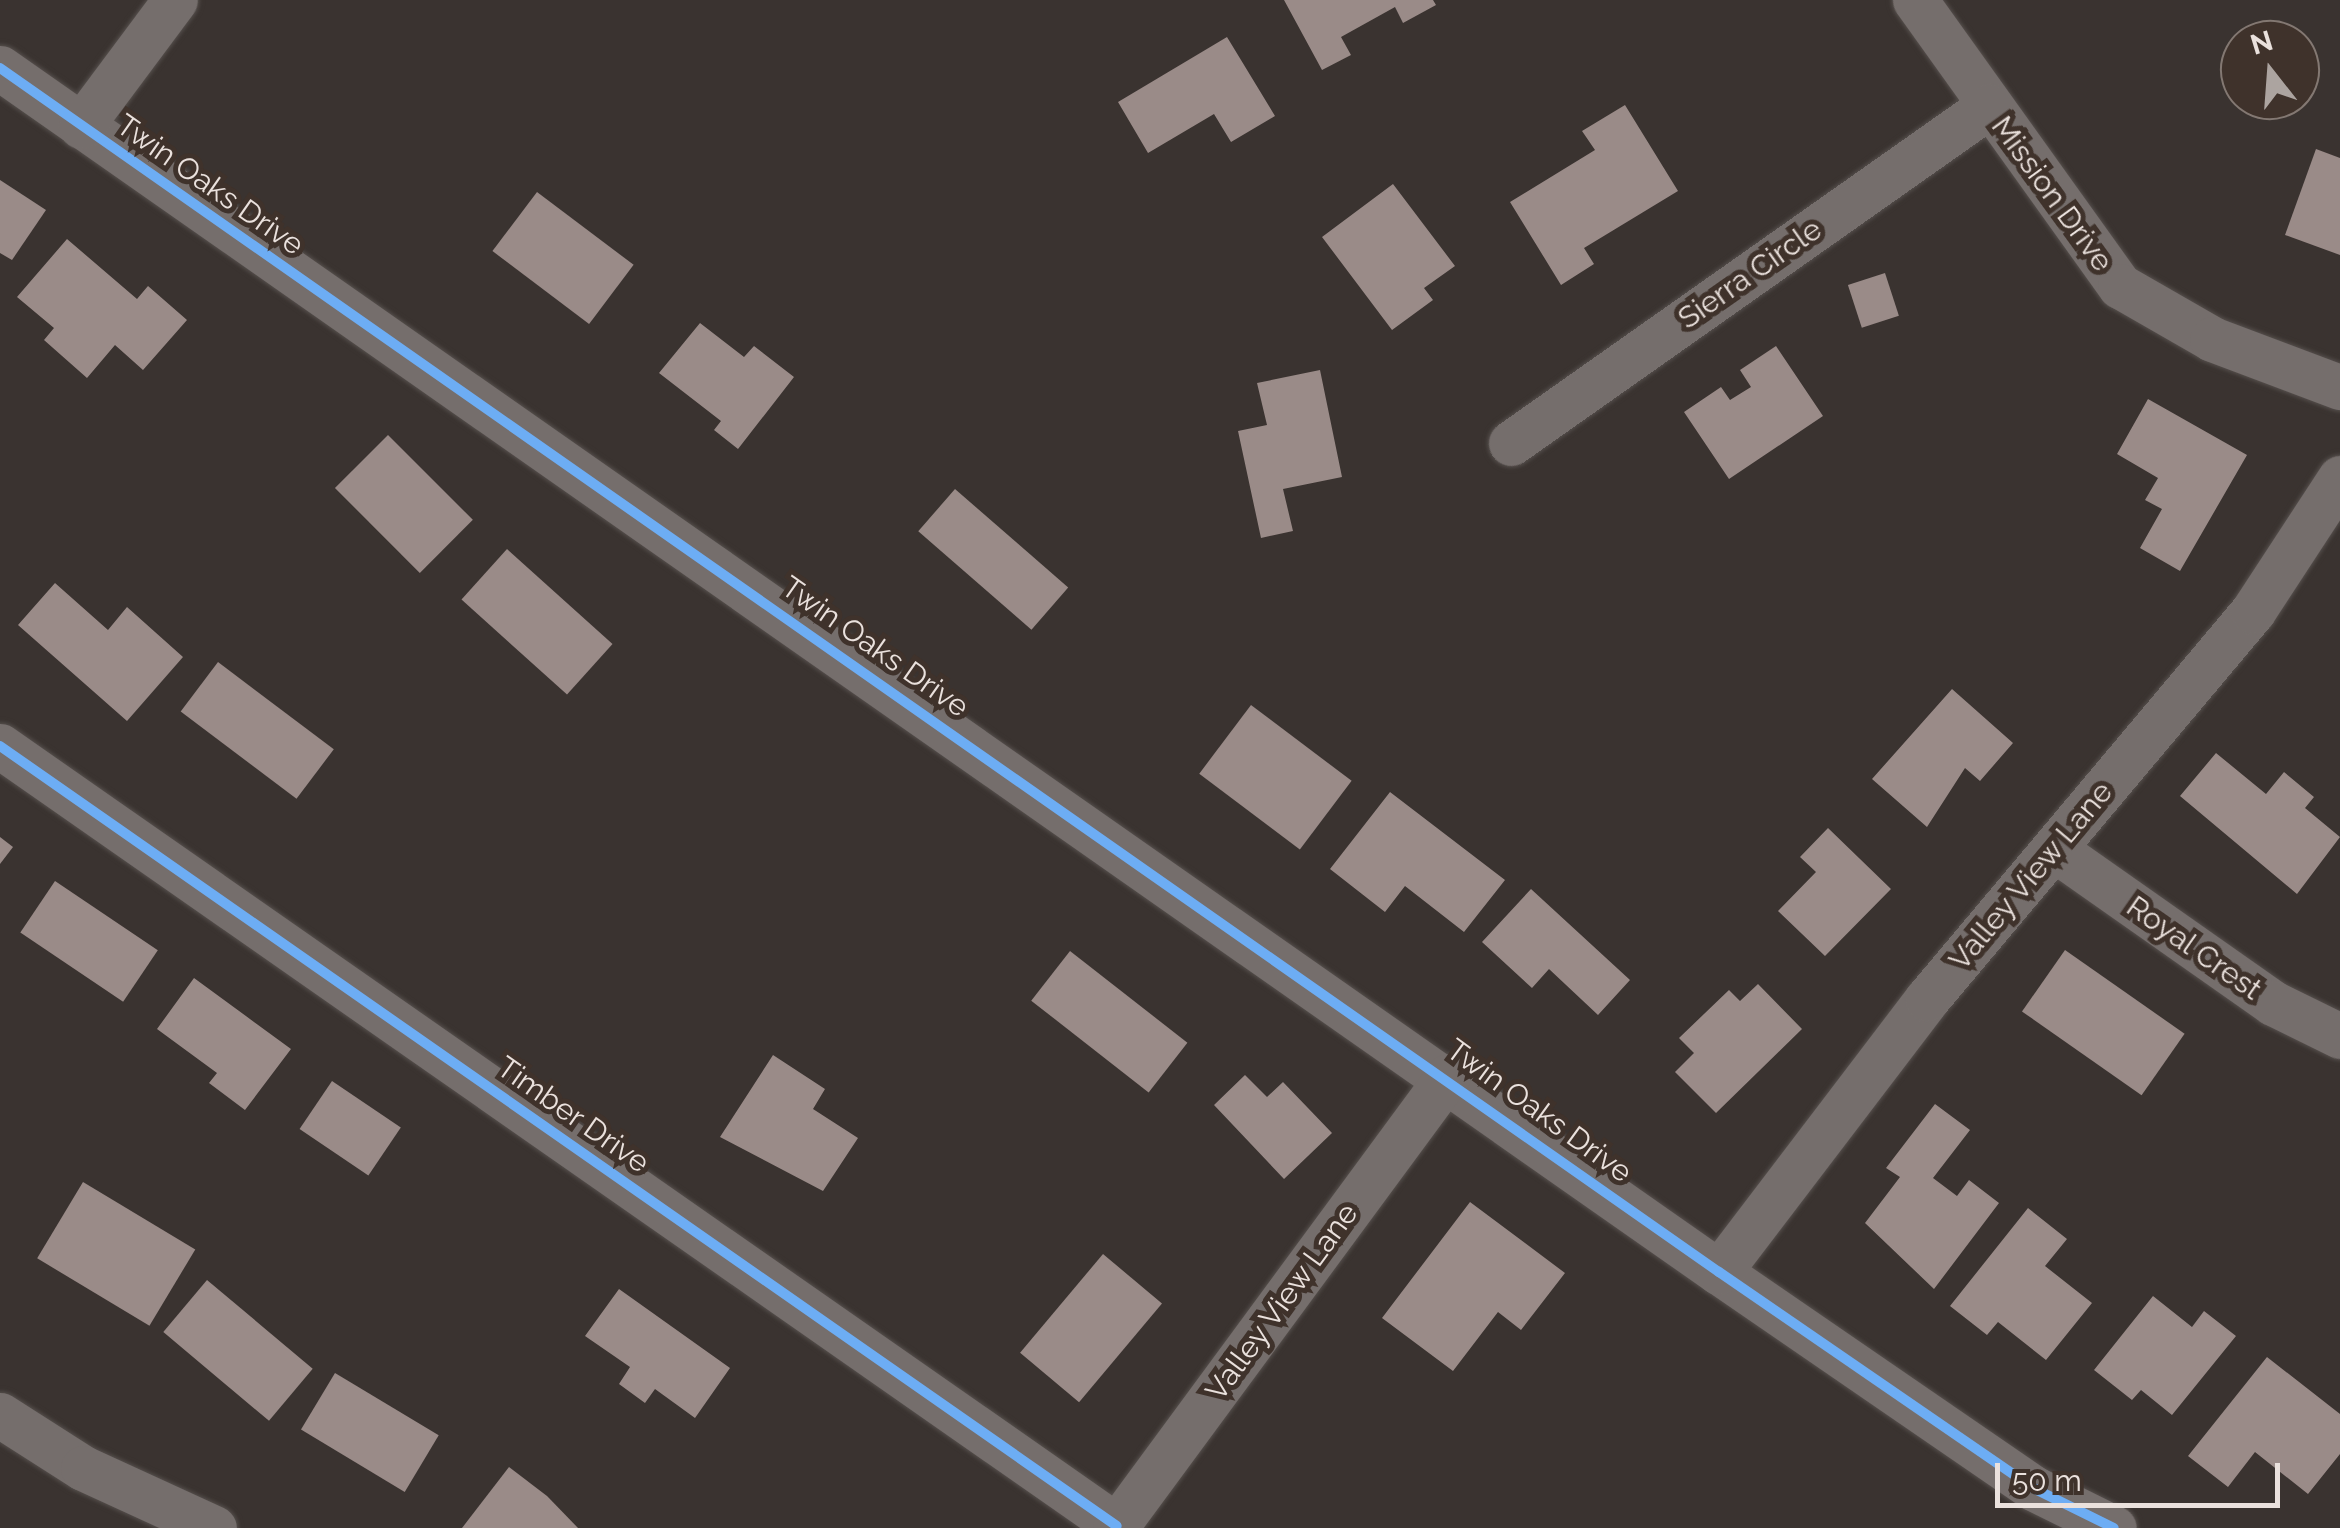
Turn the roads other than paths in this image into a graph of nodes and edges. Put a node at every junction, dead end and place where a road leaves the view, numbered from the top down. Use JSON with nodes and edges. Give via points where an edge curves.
{"nodes":[{"id":1,"x":176,"y":0,"type":"edge"},
{"id":2,"x":1916,"y":0,"type":"edge"},
{"id":3,"x":0,"y":68,"type":"edge"},
{"id":4,"x":1988,"y":106,"type":"junction"},
{"id":5,"x":81,"y":126,"type":"junction"},
{"id":6,"x":2340,"y":387,"type":"edge"},
{"id":7,"x":1510,"y":443,"type":"dead end"},
{"id":8,"x":2340,"y":478,"type":"edge"},
{"id":9,"x":0,"y":746,"type":"edge"},
{"id":10,"x":2054,"y":849,"type":"junction"},
{"id":11,"x":2340,"y":1036,"type":"edge"},
{"id":12,"x":1448,"y":1076,"type":"junction"},
{"id":13,"x":1719,"y":1272,"type":"junction"},
{"id":14,"x":0,"y":1415,"type":"edge"},
{"id":15,"x":1116,"y":1527,"type":"edge"},
{"id":16,"x":214,"y":1528,"type":"edge"},
{"id":17,"x":2114,"y":1528,"type":"edge"}],
"edges":[{"from":1,"to":5,"type":"street"},
{"from":2,"to":4,"type":"street","name":"Mission Drive"},
{"from":3,"to":5,"type":"street","name":"Twin Oaks Drive"},
{"from":4,"to":6,"type":"street","name":"Mission Drive","via":[[2120,286],[2212,339]]},
{"from":4,"to":7,"type":"street","name":"Sierra Circle"},
{"from":5,"to":12,"type":"street","name":"Twin Oaks Drive"},
{"from":8,"to":10,"type":"street","name":"Valley View Lane","via":[[2254,611]]},
{"from":9,"to":15,"type":"street","name":"Timber Drive"},
{"from":10,"to":11,"type":"street","name":"Royal Crest","via":[[2273,1003]]},
{"from":10,"to":13,"type":"street","name":"Valley View Lane"},
{"from":12,"to":13,"type":"street","name":"Twin Oaks Drive"},
{"from":12,"to":15,"type":"street","name":"Valley View Lane"},
{"from":13,"to":17,"type":"street","name":"Twin Oaks Drive","via":[[2033,1488]]},
{"from":14,"to":16,"type":"street","via":[[83,1468]]}]}
